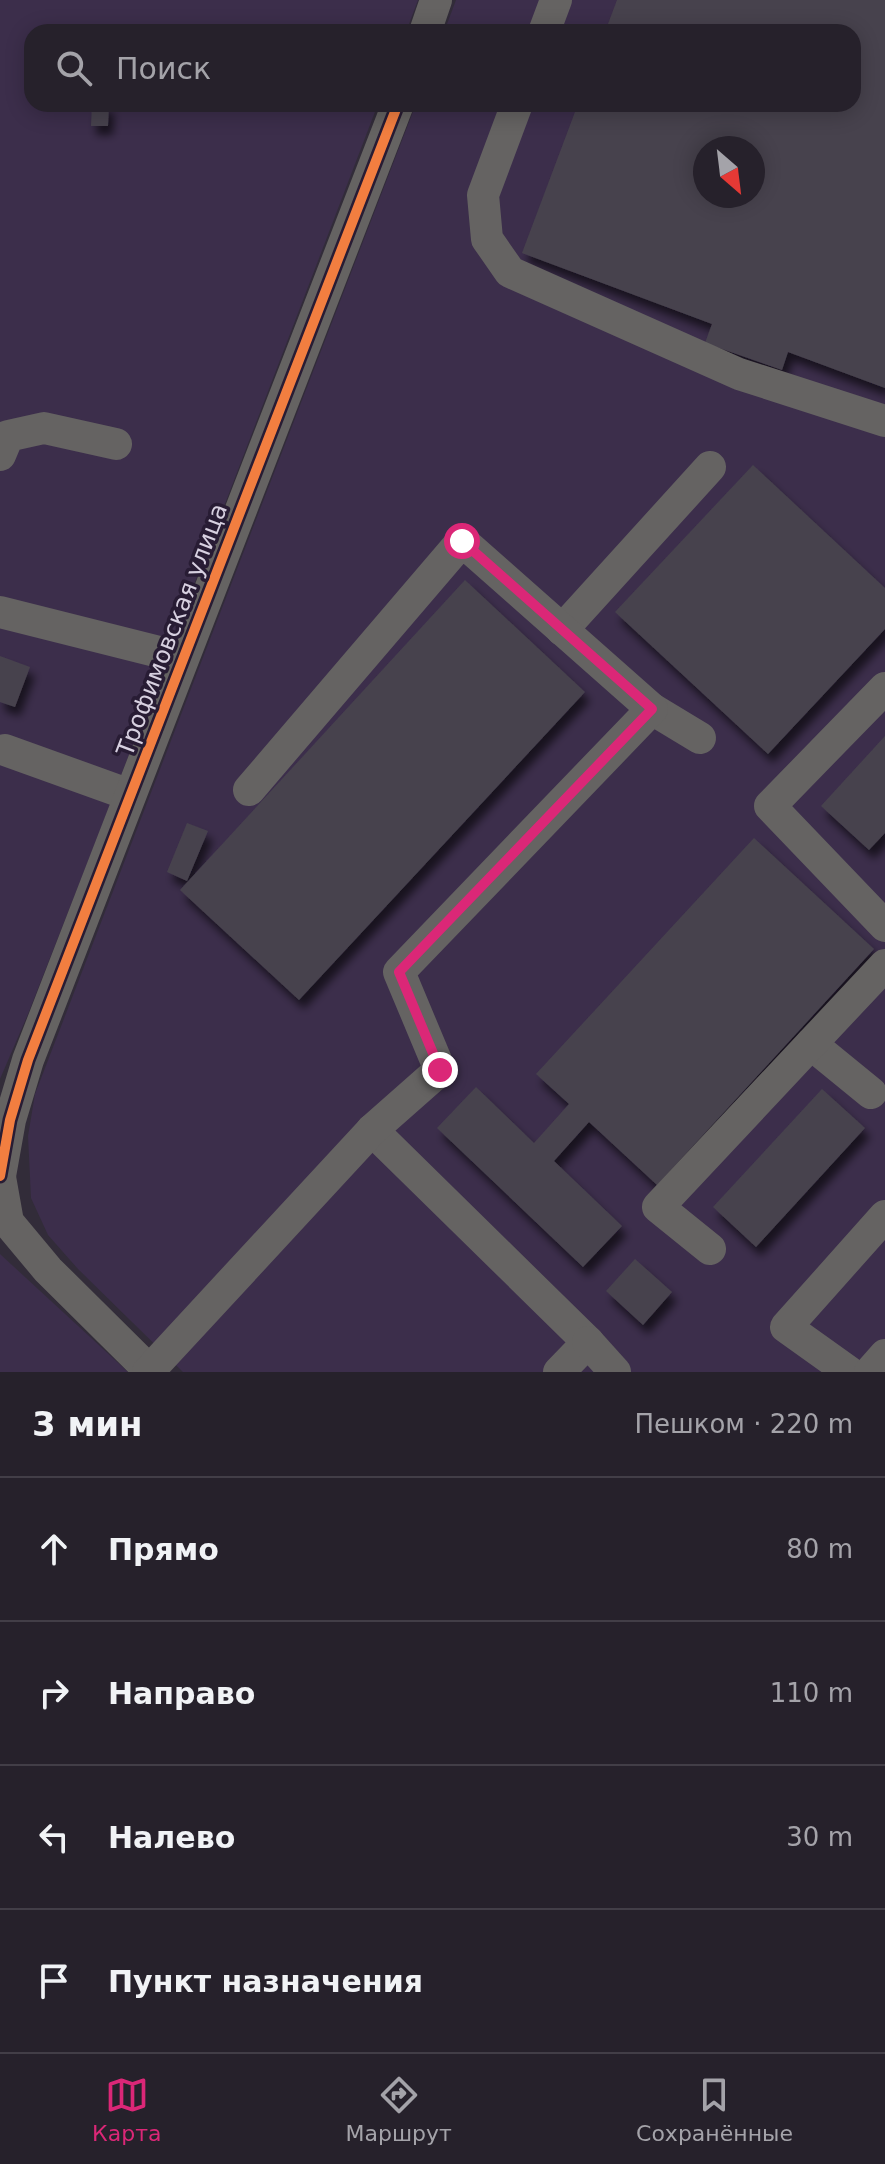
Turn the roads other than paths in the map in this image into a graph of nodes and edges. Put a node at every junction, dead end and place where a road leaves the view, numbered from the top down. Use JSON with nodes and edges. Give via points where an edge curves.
{"nodes":[{"id":1,"x":436,"y":0,"type":"edge"},
{"id":2,"x":556,"y":0,"type":"edge"},
{"id":3,"x":428,"y":24,"type":"edge"},
{"id":4,"x":547,"y":24,"type":"edge"},
{"id":5,"x":395,"y":112,"type":"edge"},
{"id":6,"x":514,"y":112,"type":"edge"},
{"id":7,"x":885,"y":421,"type":"edge"},
{"id":8,"x":116,"y":444,"type":"dead end"},
{"id":9,"x":0,"y":455,"type":"edge"},
{"id":10,"x":710,"y":467,"type":"dead end"},
{"id":11,"x":0,"y":612,"type":"edge"},
{"id":12,"x":562,"y":630,"type":"junction"},
{"id":13,"x":183,"y":658,"type":"junction"},
{"id":14,"x":885,"y":688,"type":"edge"},
{"id":15,"x":652,"y":709,"type":"junction"},
{"id":16,"x":700,"y":738,"type":"dead end"},
{"id":17,"x":5,"y":750,"type":"dead end"},
{"id":18,"x":249,"y":790,"type":"dead end"},
{"id":19,"x":130,"y":795,"type":"junction"},
{"id":20,"x":885,"y":926,"type":"edge"},
{"id":21,"x":885,"y":965,"type":"edge"},
{"id":22,"x":811,"y":1044,"type":"junction"},
{"id":23,"x":14,"y":1063,"type":"edge"},
{"id":24,"x":871,"y":1093,"type":"dead end"},
{"id":25,"x":372,"y":1130,"type":"junction"},
{"id":26,"x":0,"y":1177,"type":"edge"},
{"id":27,"x":885,"y":1216,"type":"edge"},
{"id":28,"x":4,"y":1219,"type":"edge"},
{"id":29,"x":710,"y":1249,"type":"dead end"},
{"id":30,"x":588,"y":1342,"type":"junction"},
{"id":31,"x":885,"y":1355,"type":"edge"},
{"id":32,"x":149,"y":1372,"type":"edge"},
{"id":33,"x":559,"y":1372,"type":"edge"},
{"id":34,"x":615,"y":1372,"type":"edge"},
{"id":35,"x":849,"y":1372,"type":"edge"},
{"id":36,"x":870,"y":1372,"type":"edge"}],
"edges":[{"from":1,"to":3,"type":"street"},
{"from":2,"to":4,"type":"street"},
{"from":5,"to":13,"type":"street","name":"Трофимовская улица"},
{"from":6,"to":7,"type":"street","via":[[483,195],[487,239],[510,272],[739,374]]},
{"from":8,"to":9,"type":"street","via":[[44,428],[8,436]]},
{"from":10,"to":12,"type":"street"},
{"from":11,"to":13,"type":"street"},
{"from":12,"to":15,"type":"street"},
{"from":12,"to":18,"type":"street","via":[[462,541]]},
{"from":13,"to":19,"type":"street","name":"Трофимовская улица"},
{"from":14,"to":20,"type":"street","via":[[770,806]]},
{"from":15,"to":16,"type":"street"},
{"from":15,"to":25,"type":"street","via":[[399,972],[440,1070]]},
{"from":17,"to":19,"type":"street"},
{"from":19,"to":23,"type":"street","name":"Трофимовская улица"},
{"from":21,"to":22,"type":"street"},
{"from":22,"to":24,"type":"street"},
{"from":22,"to":29,"type":"street","via":[[658,1207]]},
{"from":23,"to":26,"type":"street","name":"Трофимовская улица"},
{"from":25,"to":30,"type":"street"},
{"from":25,"to":32,"type":"street"},
{"from":26,"to":28,"type":"street","name":"Трофимовская улица"},
{"from":27,"to":35,"type":"street","via":[[786,1327]]},
{"from":28,"to":32,"type":"street","name":"Трофимовская улица"},
{"from":30,"to":33,"type":"street"},
{"from":30,"to":34,"type":"street"},
{"from":31,"to":36,"type":"street"}]}
